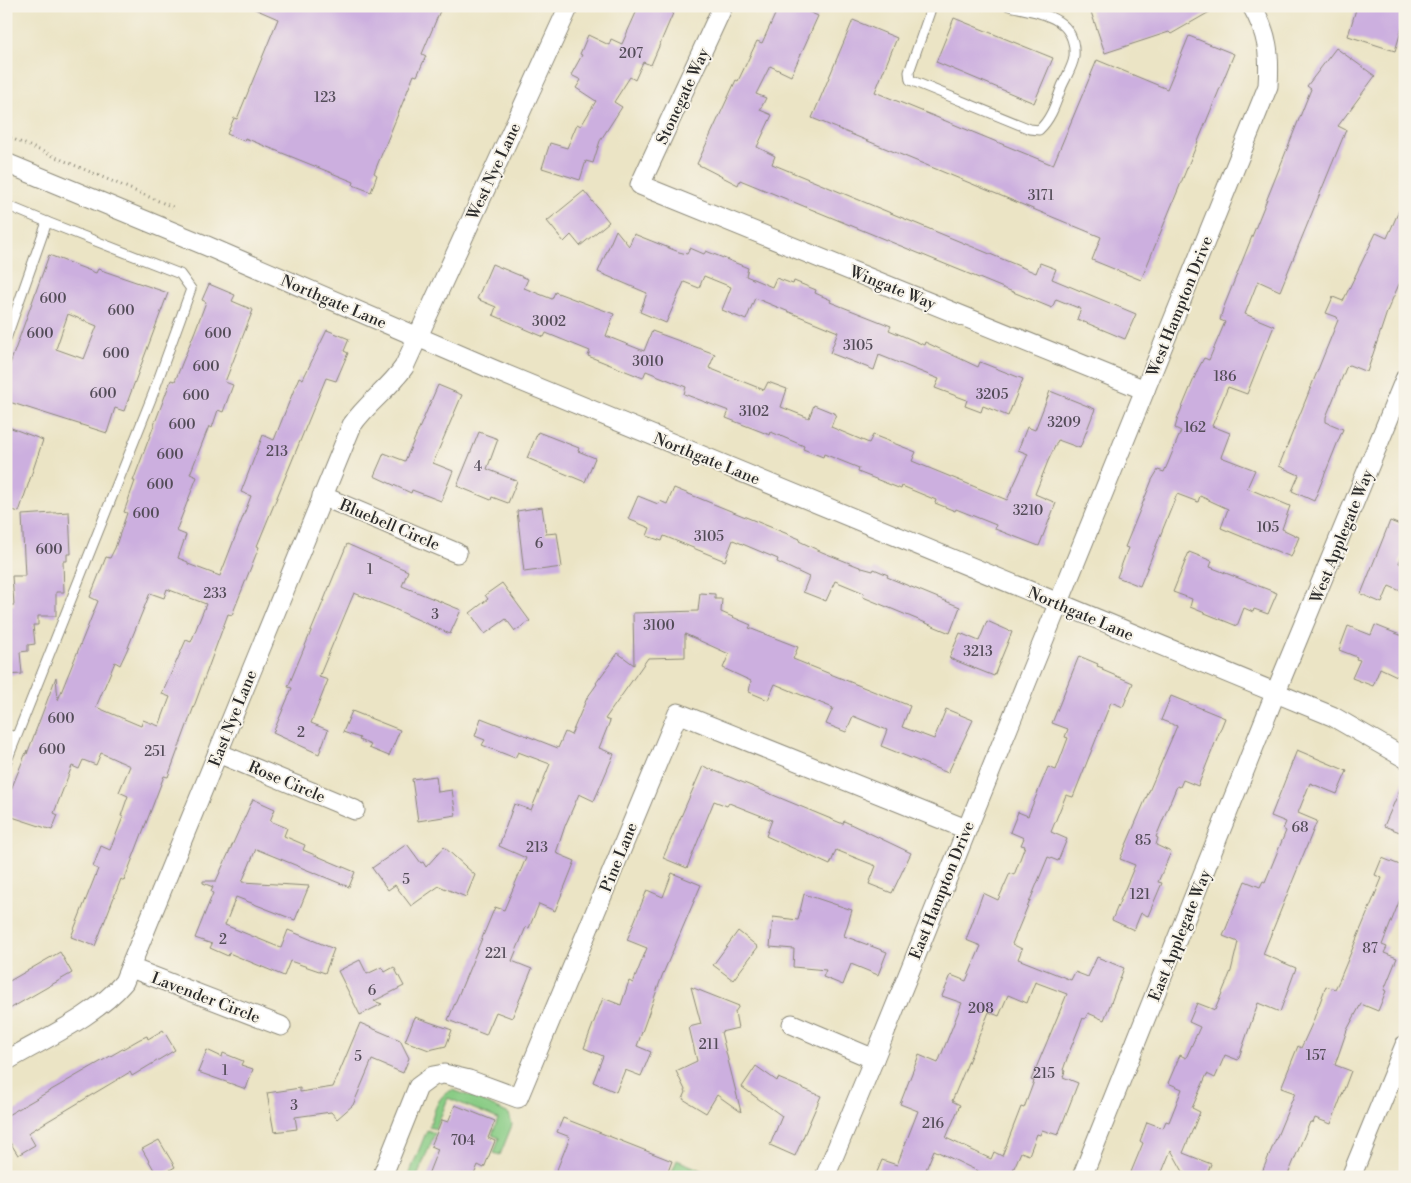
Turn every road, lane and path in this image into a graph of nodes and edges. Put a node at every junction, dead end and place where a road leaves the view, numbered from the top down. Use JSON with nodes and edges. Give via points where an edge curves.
{"nodes":[{"id":1,"x":569,"y":6,"type":"edge"},
{"id":2,"x":723,"y":6,"type":"edge"},
{"id":3,"x":932,"y":6,"type":"edge"},
{"id":4,"x":1009,"y":6,"type":"edge"},
{"id":5,"x":1252,"y":6,"type":"edge"},
{"id":6,"x":6,"y":136,"type":"edge"},
{"id":7,"x":6,"y":164,"type":"edge"},
{"id":8,"x":640,"y":185,"type":"joint"},
{"id":9,"x":6,"y":205,"type":"edge"},
{"id":10,"x":176,"y":208,"type":"dead end"},
{"id":11,"x":47,"y":222,"type":"junction"},
{"id":12,"x":416,"y":336,"type":"junction"},
{"id":13,"x":6,"y":339,"type":"edge"},
{"id":14,"x":1405,"y":379,"type":"edge"},
{"id":15,"x":1145,"y":390,"type":"junction"},
{"id":16,"x":322,"y":496,"type":"junction"},
{"id":17,"x":457,"y":553,"type":"dead end"},
{"id":18,"x":1057,"y":603,"type":"junction"},
{"id":19,"x":1276,"y":694,"type":"junction"},
{"id":20,"x":6,"y":734,"type":"edge"},
{"id":21,"x":16,"y":737,"type":"junction"},
{"id":22,"x":218,"y":752,"type":"junction"},
{"id":23,"x":1405,"y":758,"type":"edge"},
{"id":24,"x":6,"y":763,"type":"edge"},
{"id":25,"x":355,"y":810,"type":"dead end"},
{"id":26,"x":966,"y":829,"type":"junction"},
{"id":27,"x":132,"y":968,"type":"junction"},
{"id":28,"x":792,"y":1024,"type":"dead end"},
{"id":29,"x":281,"y":1026,"type":"dead end"},
{"id":30,"x":1405,"y":1045,"type":"edge"},
{"id":31,"x":874,"y":1059,"type":"junction"},
{"id":32,"x":6,"y":1061,"type":"edge"},
{"id":33,"x":382,"y":1177,"type":"edge"},
{"id":34,"x":825,"y":1177,"type":"edge"},
{"id":35,"x":1082,"y":1177,"type":"edge"},
{"id":36,"x":1351,"y":1177,"type":"edge"}],
"edges":[{"from":1,"to":12,"type":"street","name":"West Nye Lane"},
{"from":2,"to":8,"type":"street","name":"Stonegate Way"},
{"from":3,"to":4,"type":"lane","via":[[909,72],[910,80],[1039,130],[1048,122],[1074,58],[1072,42],[1066,27],[1056,18]]},
{"from":5,"to":15,"type":"street","name":"West Hampton Drive","via":[[1263,25],[1270,57],[1268,86]]},
{"from":6,"to":10,"type":"path"},
{"from":7,"to":12,"type":"street","name":"Northgate Lane"},
{"from":8,"to":15,"type":"street","name":"Wingate Way"},
{"from":9,"to":11,"type":"lane"},
{"from":11,"to":13,"type":"lane"},
{"from":11,"to":21,"type":"lane","via":[[180,274],[191,289],[153,394]]},
{"from":12,"to":16,"type":"street","name":"East Nye Lane","via":[[393,383],[362,410],[352,425]]},
{"from":12,"to":18,"type":"street","name":"Northgate Lane"},
{"from":14,"to":19,"type":"street","name":"West Applegate Way"},
{"from":15,"to":18,"type":"street","name":"West Hampton Drive"},
{"from":16,"to":17,"type":"street","name":"Bluebell Circle"},
{"from":16,"to":22,"type":"street","name":"East Nye Lane"},
{"from":18,"to":19,"type":"street","name":"Northgate Lane"},
{"from":18,"to":26,"type":"street","name":"East Hampton Drive"},
{"from":19,"to":23,"type":"street","name":"Northgate Lane","via":[[1332,716]]},
{"from":19,"to":35,"type":"street","name":"East Applegate Way"},
{"from":20,"to":21,"type":"lane"},
{"from":21,"to":24,"type":"lane"},
{"from":22,"to":25,"type":"street","name":"Rose Circle"},
{"from":22,"to":27,"type":"street","name":"East Nye Lane"},
{"from":26,"to":31,"type":"street","name":"East Hampton Drive"},
{"from":26,"to":33,"type":"street","name":"Pine Lane","via":[[678,713],[518,1098],[469,1080],[444,1074],[432,1076],[418,1087]]},
{"from":27,"to":29,"type":"street","name":"Lavender Circle"},
{"from":27,"to":32,"type":"street","name":"East Nye Lane","via":[[112,997]]},
{"from":28,"to":31,"type":"street"},
{"from":30,"to":36,"type":"street"},
{"from":31,"to":34,"type":"street","name":"East Hampton Drive"}]}
